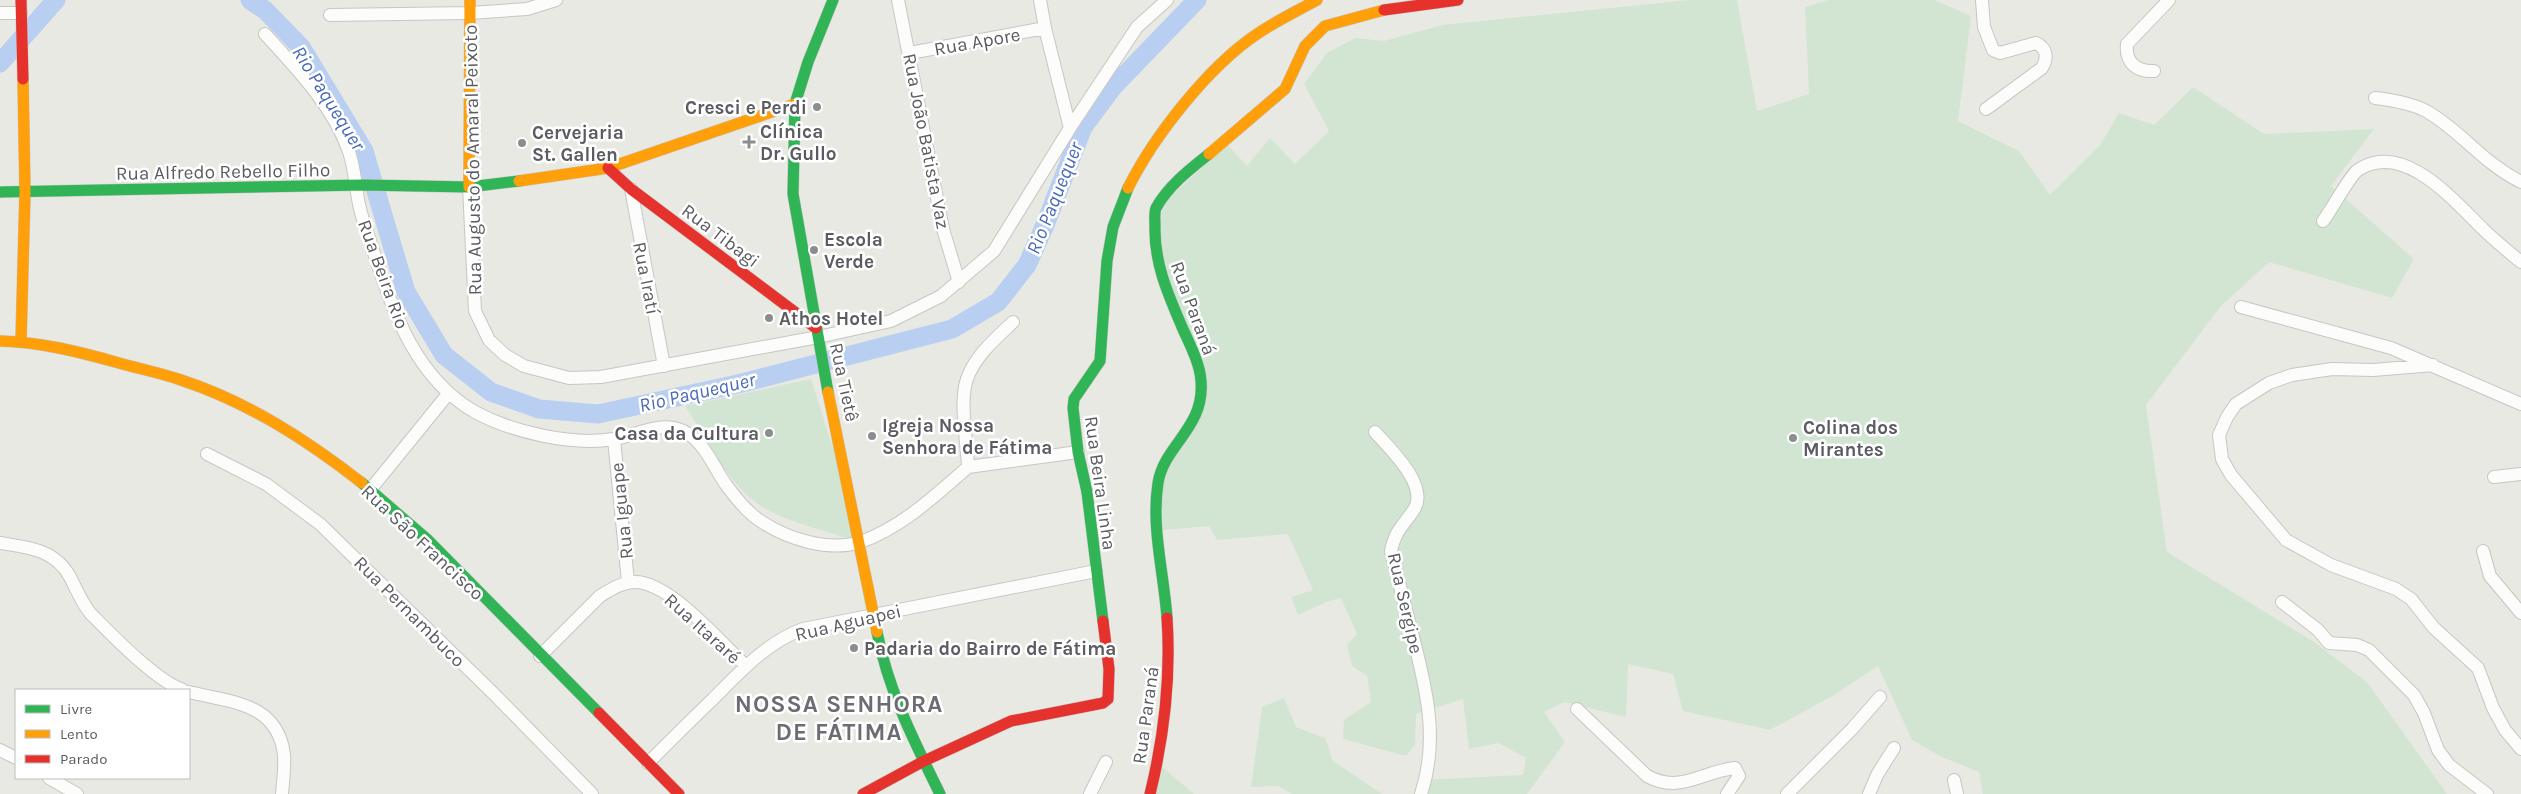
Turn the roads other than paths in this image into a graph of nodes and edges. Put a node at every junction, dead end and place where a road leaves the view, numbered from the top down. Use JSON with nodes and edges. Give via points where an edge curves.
{"nodes":[{"id":1,"x":556,"y":0,"type":"edge"},
{"id":2,"x":833,"y":0,"type":"edge"},
{"id":3,"x":898,"y":0,"type":"edge"},
{"id":4,"x":1040,"y":0,"type":"edge"},
{"id":5,"x":1166,"y":0,"type":"edge"},
{"id":6,"x":1318,"y":0,"type":"edge"},
{"id":7,"x":1458,"y":0,"type":"edge"},
{"id":8,"x":1982,"y":0,"type":"edge"},
{"id":9,"x":2169,"y":0,"type":"edge"},
{"id":10,"x":470,"y":6,"type":"edge"},
{"id":11,"x":21,"y":12,"type":"edge"},
{"id":12,"x":0,"y":13,"type":"edge"},
{"id":13,"x":330,"y":15,"type":"dead end"},
{"id":14,"x":1044,"y":28,"type":"junction"},
{"id":15,"x":265,"y":34,"type":"dead end"},
{"id":16,"x":910,"y":53,"type":"junction"},
{"id":17,"x":2154,"y":71,"type":"dead end"},
{"id":18,"x":2375,"y":98,"type":"dead end"},
{"id":19,"x":796,"y":104,"type":"junction"},
{"id":20,"x":1986,"y":109,"type":"dead end"},
{"id":21,"x":1070,"y":128,"type":"junction"},
{"id":22,"x":608,"y":168,"type":"junction"},
{"id":23,"x":2521,"y":182,"type":"edge"},
{"id":24,"x":360,"y":185,"type":"junction"},
{"id":25,"x":469,"y":187,"type":"junction"},
{"id":26,"x":631,"y":190,"type":"junction"},
{"id":27,"x":0,"y":192,"type":"edge"},
{"id":28,"x":25,"y":192,"type":"junction"},
{"id":29,"x":2323,"y":221,"type":"dead end"},
{"id":30,"x":2521,"y":262,"type":"edge"},
{"id":31,"x":959,"y":282,"type":"junction"},
{"id":32,"x":2241,"y":307,"type":"dead end"},
{"id":33,"x":1012,"y":322,"type":"dead end"},
{"id":34,"x":818,"y":338,"type":"junction"},
{"id":35,"x":0,"y":340,"type":"edge"},
{"id":36,"x":21,"y":341,"type":"junction"},
{"id":37,"x":2433,"y":365,"type":"junction"},
{"id":38,"x":664,"y":366,"type":"junction"},
{"id":39,"x":448,"y":394,"type":"junction"},
{"id":40,"x":2521,"y":404,"type":"edge"},
{"id":41,"x":1375,"y":432,"type":"dead end"},
{"id":42,"x":614,"y":440,"type":"junction"},
{"id":43,"x":1078,"y":452,"type":"junction"},
{"id":44,"x":207,"y":454,"type":"dead end"},
{"id":45,"x":968,"y":467,"type":"junction"},
{"id":46,"x":2521,"y":474,"type":"edge"},
{"id":47,"x":2494,"y":478,"type":"dead end"},
{"id":48,"x":370,"y":490,"type":"junction"},
{"id":49,"x":859,"y":542,"type":"junction"},
{"id":50,"x":0,"y":543,"type":"edge"},
{"id":51,"x":2483,"y":551,"type":"dead end"},
{"id":52,"x":1096,"y":571,"type":"junction"},
{"id":53,"x":628,"y":582,"type":"junction"},
{"id":54,"x":2282,"y":602,"type":"dead end"},
{"id":55,"x":2521,"y":613,"type":"edge"},
{"id":56,"x":874,"y":615,"type":"junction"},
{"id":57,"x":540,"y":656,"type":"junction"},
{"id":58,"x":746,"y":666,"type":"junction"},
{"id":59,"x":181,"y":689,"type":"edge"},
{"id":60,"x":190,"y":692,"type":"edge"},
{"id":61,"x":1880,"y":696,"type":"dead end"},
{"id":62,"x":1577,"y":709,"type":"dead end"},
{"id":63,"x":1894,"y":748,"type":"dead end"},
{"id":64,"x":0,"y":750,"type":"edge"},
{"id":65,"x":2521,"y":750,"type":"edge"},
{"id":66,"x":15,"y":758,"type":"edge"},
{"id":67,"x":924,"y":761,"type":"junction"},
{"id":68,"x":1106,"y":762,"type":"dead end"},
{"id":69,"x":648,"y":763,"type":"junction"},
{"id":70,"x":52,"y":779,"type":"edge"},
{"id":71,"x":1954,"y":780,"type":"dead end"},
{"id":72,"x":77,"y":794,"type":"edge"},
{"id":73,"x":282,"y":794,"type":"edge"},
{"id":74,"x":592,"y":794,"type":"edge"},
{"id":75,"x":679,"y":794,"type":"edge"},
{"id":76,"x":863,"y":794,"type":"edge"},
{"id":77,"x":940,"y":794,"type":"edge"},
{"id":78,"x":1090,"y":794,"type":"edge"},
{"id":79,"x":1150,"y":794,"type":"edge"},
{"id":80,"x":1421,"y":794,"type":"edge"},
{"id":81,"x":1727,"y":794,"type":"edge"},
{"id":82,"x":1787,"y":794,"type":"edge"},
{"id":83,"x":1869,"y":794,"type":"edge"},
{"id":84,"x":1957,"y":794,"type":"edge"},
{"id":85,"x":2487,"y":794,"type":"edge"}],
"edges":[{"from":1,"to":10,"type":"street","via":[[527,9]]},
{"from":2,"to":19,"type":"street","name":"Rua Tietê","via":[[808,62]]},
{"from":3,"to":16,"type":"street","name":"Rua João Batista Vaz"},
{"from":4,"to":14,"type":"street"},
{"from":5,"to":21,"type":"street","name":"Rua Augusto do Amaral Peixoto","via":[[1137,27]]},
{"from":6,"to":43,"type":"street","name":"Rua Beira Linha","via":[[1257,34],[1214,72],[1166,125],[1140,163],[1113,227],[1107,261],[1100,361],[1074,399]]},
{"from":7,"to":79,"type":"street","name":"Rua Paraná","via":[[1371,12],[1324,26],[1305,46],[1285,89],[1192,168],[1165,194],[1156,210],[1154,248],[1162,283],[1191,347],[1201,380],[1199,405],[1188,431],[1163,465],[1158,483],[1157,532],[1170,660],[1159,758]]},
{"from":8,"to":20,"type":"street","via":[[1984,27],[1993,50],[2000,53],[2036,43],[2042,45],[2046,53],[2042,68]]},
{"from":9,"to":17,"type":"street","via":[[2127,44],[2128,59],[2132,64],[2144,72]]},
{"from":10,"to":13,"type":"street"},
{"from":10,"to":25,"type":"street","name":"Rua Augusto do Amaral Peixoto"},
{"from":11,"to":12,"type":"street"},
{"from":11,"to":28,"type":"street"},
{"from":14,"to":16,"type":"street","name":"Rua Apore"},
{"from":14,"to":21,"type":"street"},
{"from":15,"to":24,"type":"street","name":"Rua Beira Rio","via":[[311,87],[333,120],[348,147]]},
{"from":16,"to":31,"type":"street","name":"Rua João Batista Vaz","via":[[943,230]]},
{"from":18,"to":23,"type":"street","via":[[2409,104],[2426,112],[2450,127],[2488,162]]},
{"from":19,"to":22,"type":"street","name":"Rua Alfredo Rebello Filho"},
{"from":19,"to":34,"type":"street","name":"Rua Tietê","via":[[793,194]]},
{"from":21,"to":31,"type":"street","name":"Rua Augusto do Amaral Peixoto","via":[[994,251]]},
{"from":22,"to":25,"type":"street","name":"Rua Alfredo Rebello Filho"},
{"from":22,"to":26,"type":"street","name":"Rua Tibagi"},
{"from":24,"to":25,"type":"street","name":"Rua Alfredo Rebello Filho"},
{"from":24,"to":28,"type":"street","name":"Rua Alfredo Rebello Filho"},
{"from":24,"to":39,"type":"street","name":"Rua Beira Rio","via":[[359,206],[401,327],[426,369]]},
{"from":25,"to":38,"type":"street","name":"Rua Augusto do Amaral Peixoto","via":[[475,311],[489,340],[505,356],[524,366],[569,378],[601,377]]},
{"from":26,"to":34,"type":"street","name":"Rua Tibagi"},
{"from":26,"to":38,"type":"street","name":"Rua Iratí"},
{"from":27,"to":28,"type":"street","name":"Rua Alfredo Rebello Filho"},
{"from":28,"to":36,"type":"street"},
{"from":29,"to":30,"type":"street","via":[[2357,170],[2380,162],[2398,163],[2418,171],[2442,189]]},
{"from":31,"to":34,"type":"street","name":"Rua Augusto do Amaral Peixoto","via":[[941,296],[891,321]]},
{"from":32,"to":37,"type":"street","via":[[2391,348]]},
{"from":33,"to":45,"type":"street","via":[[982,353],[966,381]]},
{"from":34,"to":38,"type":"street","name":"Rua Augusto do Amaral Peixoto"},
{"from":34,"to":49,"type":"street","name":"Rua Tietê"},
{"from":35,"to":36,"type":"street","name":"Rua São Francisco"},
{"from":36,"to":48,"type":"street","name":"Rua São Francisco","via":[[145,370],[231,401],[287,431]]},
{"from":37,"to":40,"type":"street"},
{"from":37,"to":65,"type":"street","via":[[2373,370],[2332,369],[2292,375],[2269,383],[2236,404],[2227,417],[2219,435],[2222,459],[2231,475],[2286,540],[2331,565],[2389,586],[2411,599],[2434,628],[2478,668],[2492,708]]},
{"from":39,"to":42,"type":"street","name":"Rua Beira Rio","via":[[476,412],[531,433],[584,440]]},
{"from":39,"to":48,"type":"street"},
{"from":41,"to":80,"type":"street","name":"Rua Sergipe","via":[[1403,464],[1416,485],[1415,510],[1394,534],[1391,551],[1430,718],[1431,739]]},
{"from":42,"to":49,"type":"street","name":"Rua Beira Rio","via":[[648,429],[669,427],[684,431],[701,446],[724,484],[762,522],[792,537],[821,544]]},
{"from":42,"to":53,"type":"street","name":"Rua Iguape"},
{"from":43,"to":45,"type":"street"},
{"from":43,"to":52,"type":"street","name":"Rua Beira Linha","via":[[1087,492]]},
{"from":44,"to":74,"type":"street","name":"Rua Pernambuco","via":[[266,484],[320,524]]},
{"from":45,"to":49,"type":"street","name":"Rua Beira Rio","via":[[910,515]]},
{"from":46,"to":47,"type":"street"},
{"from":48,"to":57,"type":"street","name":"Rua São Francisco","via":[[428,540]]},
{"from":49,"to":56,"type":"street","name":"Rua Tietê"},
{"from":50,"to":59,"type":"street","via":[[31,547],[53,558],[70,576],[91,614],[166,681]]},
{"from":51,"to":55,"type":"street","via":[[2490,576]]},
{"from":52,"to":56,"type":"street","name":"Rua Aguapei"},
{"from":52,"to":67,"type":"street","name":"Rua Beira Linha","via":[[1109,669],[1109,694],[1103,703],[1011,721]]},
{"from":53,"to":57,"type":"street","via":[[600,596]]},
{"from":53,"to":58,"type":"street","name":"Rua Itararé","via":[[658,587],[680,603]]},
{"from":54,"to":85,"type":"street","via":[[2318,630],[2329,643],[2347,643],[2369,650],[2414,696],[2438,750],[2449,765]]},
{"from":56,"to":58,"type":"street","name":"Rua Aguapei","via":[[791,633]]},
{"from":56,"to":67,"type":"street","name":"Rua Tietê","via":[[892,690]]},
{"from":57,"to":69,"type":"street","name":"Rua São Francisco"},
{"from":58,"to":69,"type":"street","name":"Rua Aguapei"},
{"from":60,"to":73,"type":"street","via":[[243,704],[259,712],[271,724],[284,754]]},
{"from":61,"to":82,"type":"street"},
{"from":62,"to":81,"type":"street","via":[[1659,784],[1670,786],[1722,769],[1735,768],[1739,776]]},
{"from":63,"to":83,"type":"street"},
{"from":64,"to":66,"type":"street"},
{"from":67,"to":76,"type":"street"},
{"from":67,"to":77,"type":"street","name":"Rua Tietê"},
{"from":68,"to":78,"type":"street"},
{"from":69,"to":75,"type":"street","name":"Rua São Francisco"},
{"from":70,"to":72,"type":"street"},
{"from":71,"to":84,"type":"street"}]}
